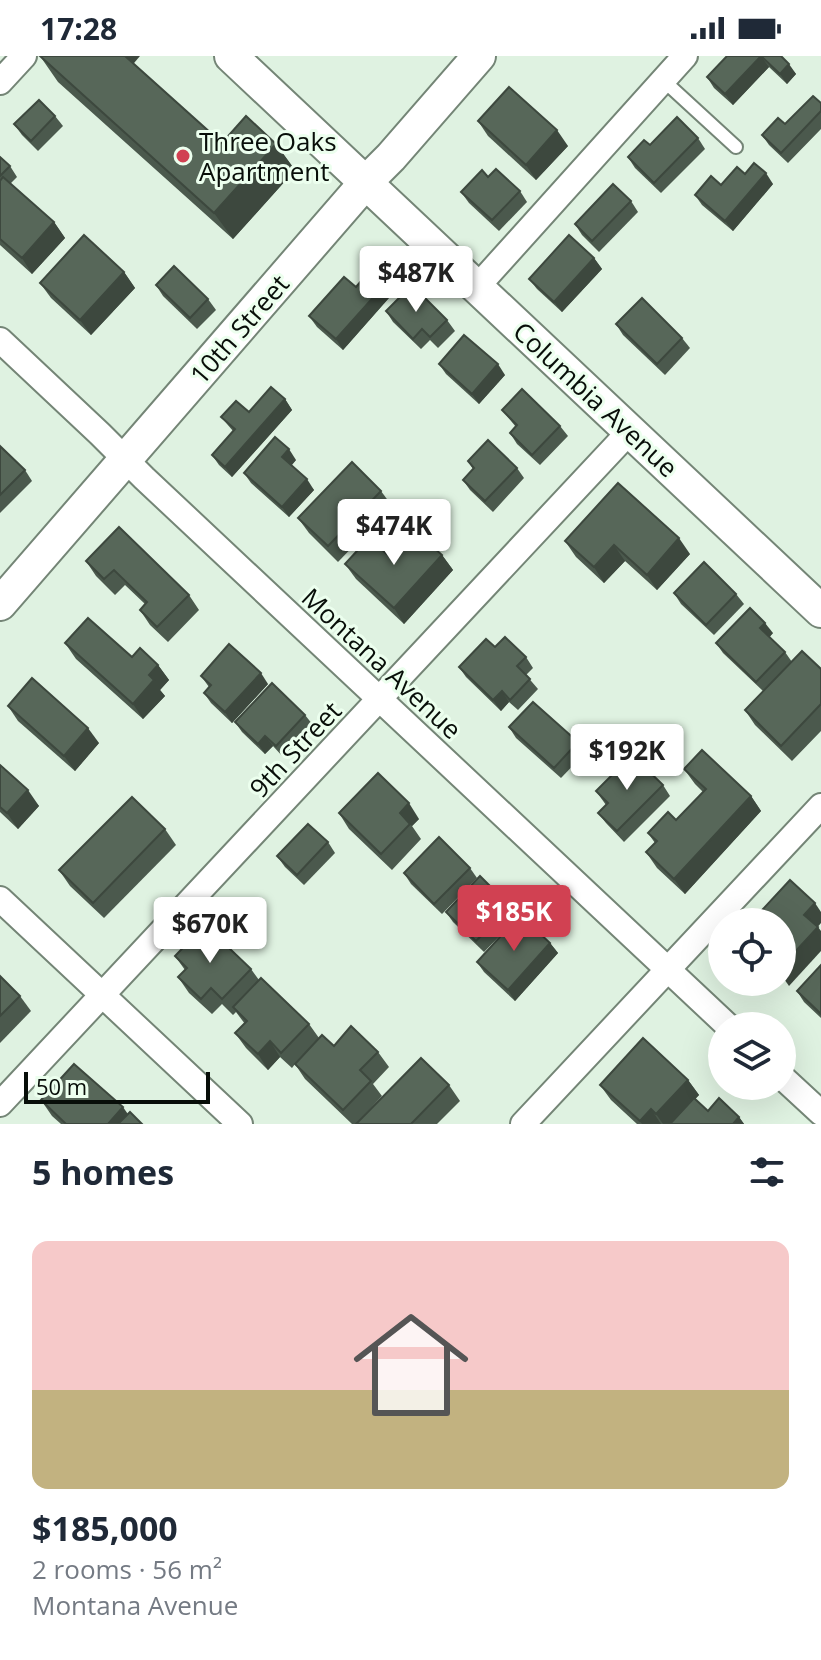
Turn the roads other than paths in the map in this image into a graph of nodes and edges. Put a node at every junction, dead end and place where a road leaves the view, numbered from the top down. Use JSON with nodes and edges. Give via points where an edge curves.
{"nodes":[{"id":1,"x":24,"y":56,"type":"edge"},
{"id":2,"x":231,"y":56,"type":"edge"},
{"id":3,"x":479,"y":56,"type":"edge"},
{"id":4,"x":685,"y":56,"type":"edge"},
{"id":5,"x":663,"y":80,"type":"junction"},
{"id":6,"x":0,"y":82,"type":"edge"},
{"id":7,"x":736,"y":147,"type":"dead end"},
{"id":8,"x":366,"y":182,"type":"junction"},
{"id":9,"x":477,"y":287,"type":"junction"},
{"id":10,"x":0,"y":340,"type":"edge"},
{"id":11,"x":630,"y":431,"type":"junction"},
{"id":12,"x":126,"y":460,"type":"junction"},
{"id":13,"x":0,"y":604,"type":"edge"},
{"id":14,"x":821,"y":611,"type":"edge"},
{"id":15,"x":380,"y":699,"type":"junction"},
{"id":16,"x":821,"y":806,"type":"edge"},
{"id":17,"x":0,"y":899,"type":"edge"},
{"id":18,"x":667,"y":969,"type":"junction"},
{"id":19,"x":103,"y":994,"type":"junction"},
{"id":20,"x":713,"y":1012,"type":"edge"},
{"id":21,"x":796,"y":1090,"type":"edge"},
{"id":22,"x":0,"y":1104,"type":"edge"},
{"id":23,"x":821,"y":1113,"type":"edge"},
{"id":24,"x":240,"y":1124,"type":"edge"},
{"id":25,"x":523,"y":1124,"type":"edge"}],
"edges":[{"from":1,"to":6,"type":"street"},
{"from":2,"to":8,"type":"street","name":"Columbia Avenue"},
{"from":3,"to":8,"type":"street","name":"10th Street"},
{"from":4,"to":5,"type":"street"},
{"from":5,"to":7,"type":"lane"},
{"from":5,"to":9,"type":"street"},
{"from":8,"to":9,"type":"street","name":"Columbia Avenue"},
{"from":8,"to":12,"type":"street","name":"10th Street"},
{"from":9,"to":11,"type":"street","name":"Columbia Avenue"},
{"from":10,"to":12,"type":"street","name":"Montana Avenue"},
{"from":11,"to":14,"type":"street","name":"Columbia Avenue"},
{"from":11,"to":15,"type":"street","name":"9th Street"},
{"from":12,"to":13,"type":"street","name":"10th Street"},
{"from":12,"to":15,"type":"street","name":"Montana Avenue"},
{"from":15,"to":18,"type":"street","name":"Montana Avenue"},
{"from":15,"to":19,"type":"street","name":"9th Street"},
{"from":16,"to":18,"type":"street"},
{"from":17,"to":19,"type":"street"},
{"from":18,"to":20,"type":"street","name":"Montana Avenue"},
{"from":18,"to":25,"type":"street"},
{"from":19,"to":22,"type":"street","name":"9th Street"},
{"from":19,"to":24,"type":"street"},
{"from":21,"to":23,"type":"street"}]}
